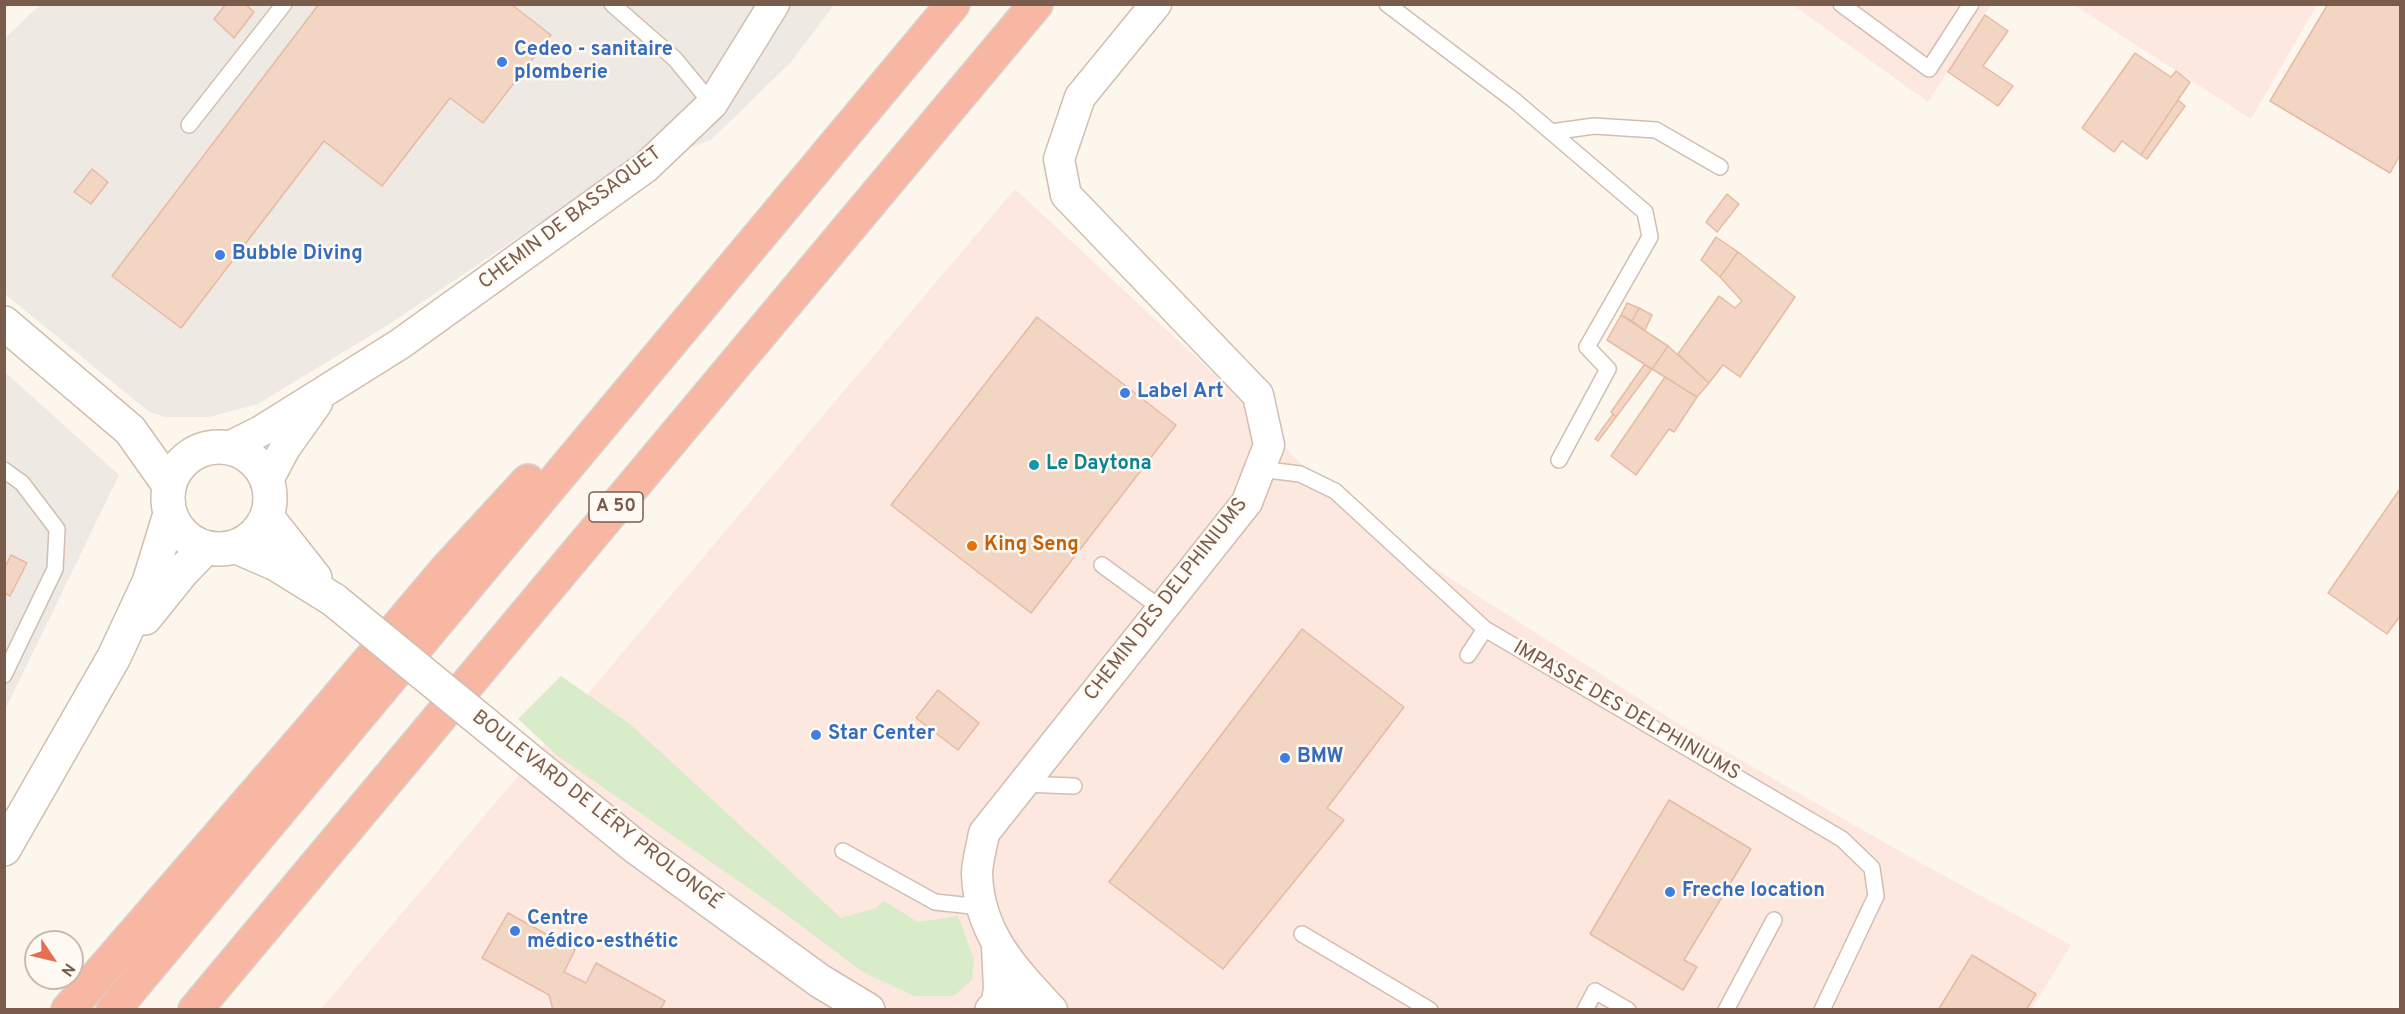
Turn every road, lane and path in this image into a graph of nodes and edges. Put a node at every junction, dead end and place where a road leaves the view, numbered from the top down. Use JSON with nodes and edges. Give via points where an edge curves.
{"nodes":[{"id":1,"x":284,"y":4,"type":"edge"},
{"id":2,"x":612,"y":4,"type":"edge"},
{"id":3,"x":774,"y":4,"type":"edge"},
{"id":4,"x":953,"y":4,"type":"edge"},
{"id":5,"x":1036,"y":4,"type":"edge"},
{"id":6,"x":1156,"y":4,"type":"edge"},
{"id":7,"x":1388,"y":4,"type":"edge"},
{"id":8,"x":1841,"y":4,"type":"edge"},
{"id":9,"x":1971,"y":4,"type":"edge"},
{"id":10,"x":712,"y":104,"type":"junction"},
{"id":11,"x":189,"y":124,"type":"dead end"},
{"id":12,"x":1551,"y":132,"type":"junction"},
{"id":13,"x":1719,"y":167,"type":"dead end"},
{"id":14,"x":791,"y":199,"type":"junction"},
{"id":15,"x":4,"y":323,"type":"edge"},
{"id":16,"x":326,"y":391,"type":"junction"},
{"id":17,"x":130,"y":430,"type":"junction"},
{"id":18,"x":214,"y":449,"type":"junction"},
{"id":19,"x":1559,"y":460,"type":"dead end"},
{"id":20,"x":1259,"y":469,"type":"junction"},
{"id":21,"x":4,"y":470,"type":"edge"},
{"id":22,"x":268,"y":480,"type":"junction"},
{"id":23,"x":170,"y":499,"type":"junction"},
{"id":24,"x":267,"y":517,"type":"junction"},
{"id":25,"x":221,"y":547,"type":"junction"},
{"id":26,"x":1102,"y":565,"type":"dead end"},
{"id":27,"x":334,"y":600,"type":"junction"},
{"id":28,"x":1162,"y":609,"type":"junction"},
{"id":29,"x":1485,"y":629,"type":"junction"},
{"id":30,"x":1468,"y":656,"type":"dead end"},
{"id":31,"x":114,"y":657,"type":"junction"},
{"id":32,"x":4,"y":675,"type":"edge"},
{"id":33,"x":1022,"y":783,"type":"junction"},
{"id":34,"x":1074,"y":786,"type":"dead end"},
{"id":35,"x":4,"y":849,"type":"edge"},
{"id":36,"x":843,"y":851,"type":"dead end"},
{"id":37,"x":981,"y":907,"type":"junction"},
{"id":38,"x":1774,"y":920,"type":"dead end"},
{"id":39,"x":1302,"y":934,"type":"dead end"},
{"id":40,"x":997,"y":946,"type":"junction"},
{"id":41,"x":994,"y":1009,"type":"edge"},
{"id":42,"x":68,"y":1010,"type":"edge"},
{"id":43,"x":113,"y":1010,"type":"edge"},
{"id":44,"x":195,"y":1010,"type":"edge"},
{"id":45,"x":868,"y":1010,"type":"edge"},
{"id":46,"x":1043,"y":1010,"type":"edge"},
{"id":47,"x":1052,"y":1010,"type":"edge"},
{"id":48,"x":1430,"y":1010,"type":"edge"},
{"id":49,"x":1585,"y":1010,"type":"edge"},
{"id":50,"x":1628,"y":1010,"type":"edge"},
{"id":51,"x":1726,"y":1010,"type":"edge"},
{"id":52,"x":1822,"y":1010,"type":"edge"}],
"edges":[{"from":1,"to":11,"type":"lane"},
{"from":2,"to":10,"type":"lane","via":[[675,59]]},
{"from":3,"to":10,"type":"street","name":"CHEMIN DE BASSAQUET"},
{"from":4,"to":14,"type":"highway"},
{"from":5,"to":44,"type":"highway","number":"A 50"},
{"from":6,"to":20,"type":"street","name":"CHEMIN DES DELPHINIUMS","via":[[1080,97],[1059,159],[1066,195],[1258,396],[1269,445]]},
{"from":7,"to":12,"type":"lane"},
{"from":8,"to":9,"type":"lane","via":[[1929,69]]},
{"from":10,"to":16,"type":"street","name":"CHEMIN DE BASSAQUET","via":[[646,167],[400,344]]},
{"from":12,"to":13,"type":"lane","via":[[1594,126],[1656,130]]},
{"from":12,"to":19,"type":"lane","via":[[1645,212],[1650,237],[1587,347],[1608,369]]},
{"from":14,"to":42,"type":"highway","via":[[445,571]]},
{"from":14,"to":43,"type":"highway"},
{"from":15,"to":17,"type":"street"},
{"from":16,"to":18,"type":"street","name":"CHEMIN DE BASSAQUET","via":[[261,432]]},
{"from":16,"to":22,"type":"street","name":"CHEMIN DE BASSAQUET","via":[[285,448]]},
{"from":17,"to":18,"type":"street","via":[[173,447]]},
{"from":17,"to":23,"type":"street"},
{"from":18,"to":22,"type":"street","via":[[242,451]]},
{"from":18,"to":23,"type":"street","via":[[181,464]]},
{"from":20,"to":28,"type":"street","name":"CHEMIN DES DELPHINIUMS","via":[[1247,502]]},
{"from":20,"to":29,"type":"lane","name":"IMPASSE DES DELPHINIUMS","via":[[1300,474],[1335,491]]},
{"from":21,"to":32,"type":"lane","via":[[22,483],[57,529],[55,569]]},
{"from":22,"to":24,"type":"street","via":[[271,498]]},
{"from":23,"to":25,"type":"street","via":[[183,535]]},
{"from":23,"to":31,"type":"street","via":[[149,582]]},
{"from":24,"to":25,"type":"street","via":[[250,540]]},
{"from":24,"to":27,"type":"street","name":"BOULEVARD DE LÉRY PROLONGÉ"},
{"from":25,"to":27,"type":"street","name":"BOULEVARD DE LÉRY PROLONGÉ","via":[[276,564]]},
{"from":25,"to":31,"type":"street","via":[[182,572]]},
{"from":26,"to":28,"type":"lane"},
{"from":27,"to":45,"type":"street","name":"BOULEVARD DE LÉRY PROLONGÉ","bridge":true,"via":[[637,848],[820,981]]},
{"from":28,"to":33,"type":"street","name":"CHEMIN DES DELPHINIUMS"},
{"from":29,"to":30,"type":"lane"},
{"from":29,"to":52,"type":"lane","name":"IMPASSE DES DELPHINIUMS","via":[[1842,839],[1872,867],[1876,896]]},
{"from":31,"to":35,"type":"street"},
{"from":33,"to":34,"type":"lane"},
{"from":33,"to":37,"type":"street","name":"CHEMIN DES DELPHINIUMS","via":[[984,833],[977,872]]},
{"from":36,"to":37,"type":"lane","via":[[934,902]]},
{"from":37,"to":40,"type":"street","name":"CHEMIN DES DELPHINIUMS"},
{"from":38,"to":51,"type":"lane"},
{"from":39,"to":48,"type":"lane"},
{"from":40,"to":41,"type":"street","name":"CHEMIN DES DELPHINIUMS","via":[[999,988]]},
{"from":40,"to":47,"type":"street","name":"CHEMIN DES DELPHINIUMS"},
{"from":41,"to":46,"type":"street","via":[[1022,1004]]},
{"from":49,"to":50,"type":"lane","via":[[1595,991]]}]}
